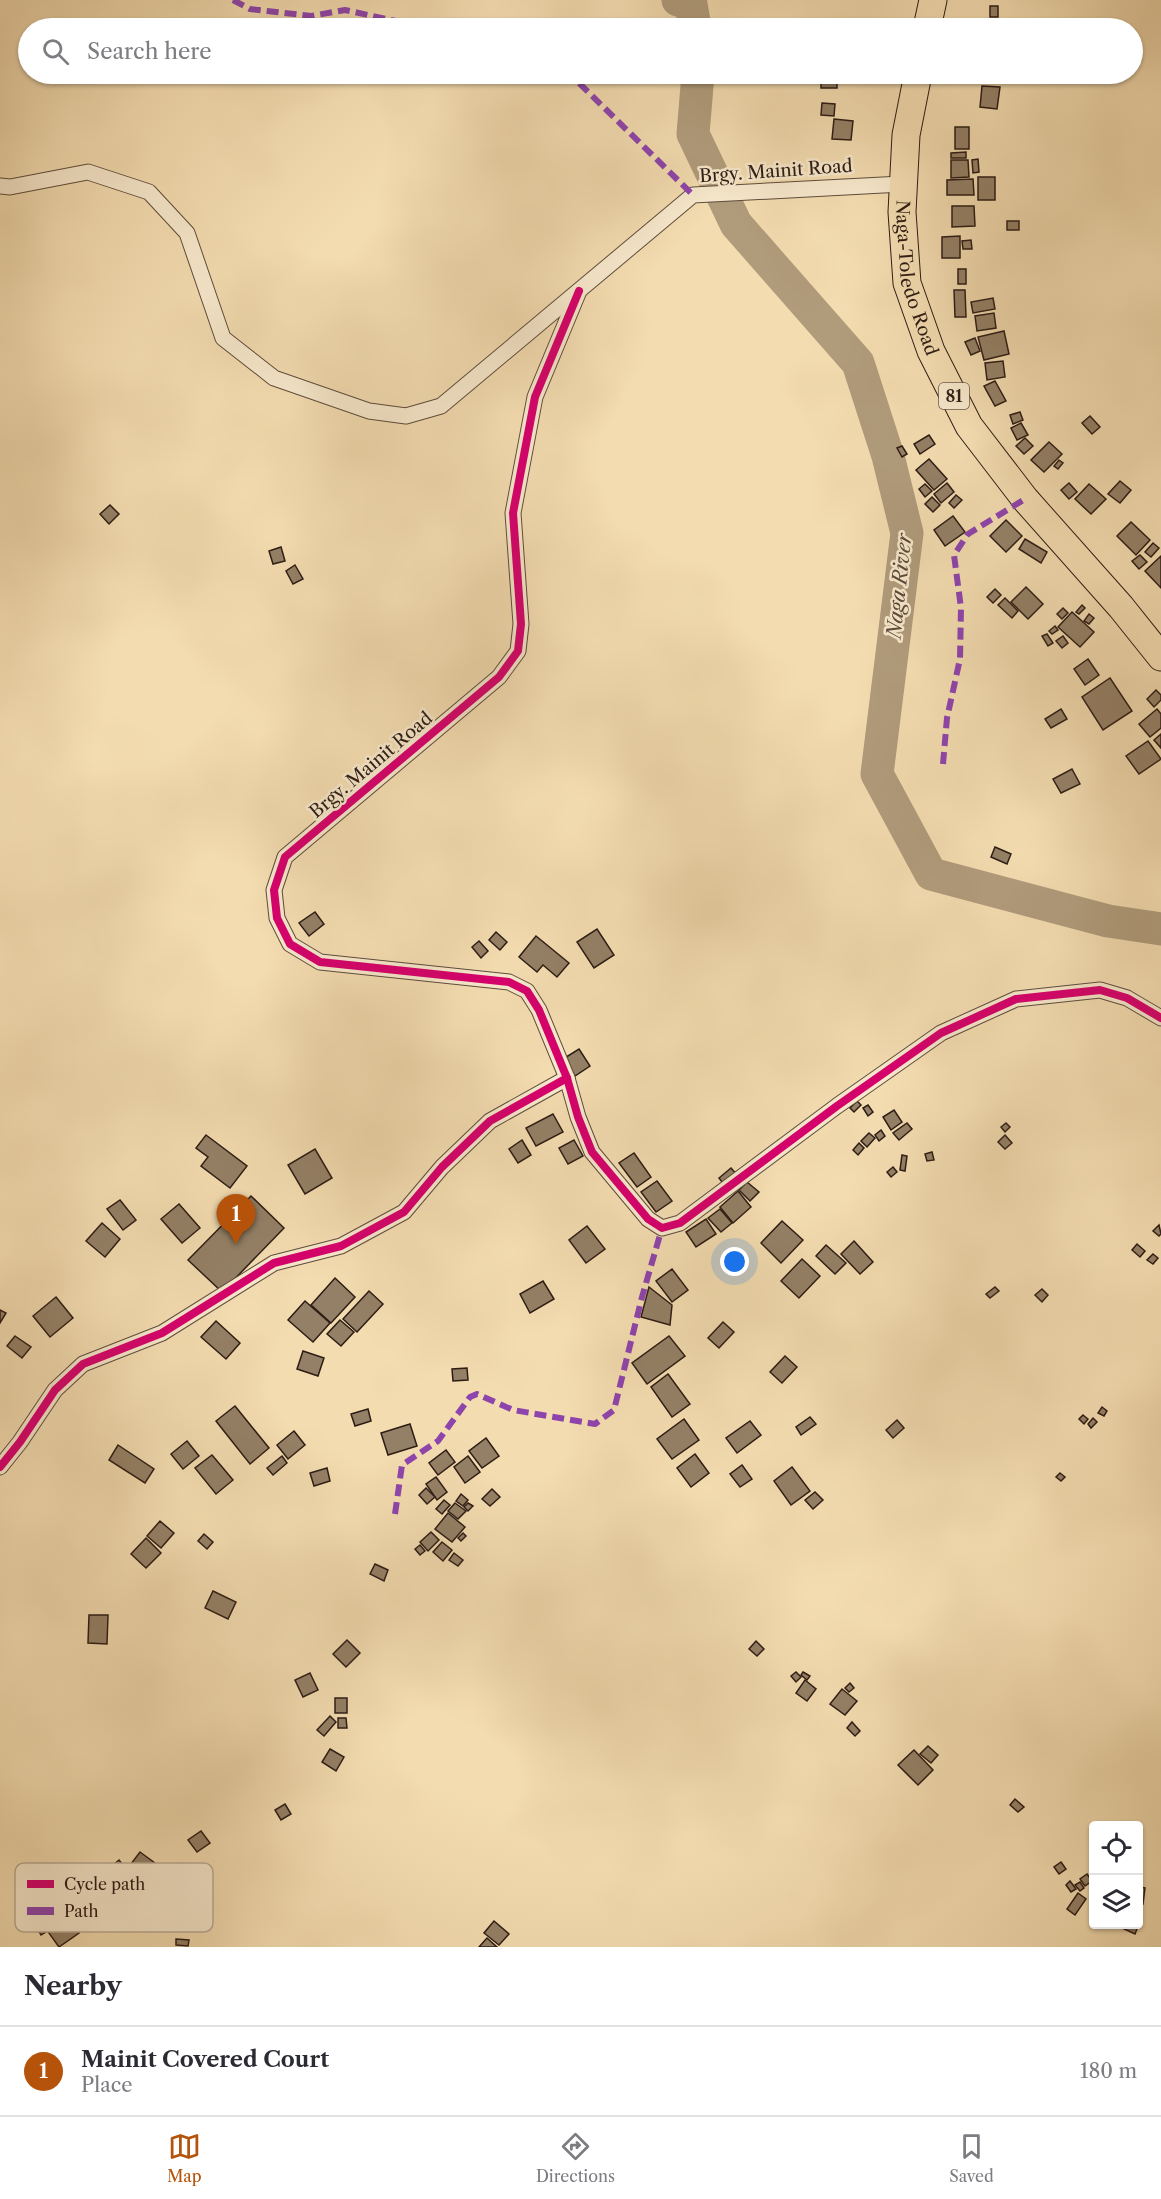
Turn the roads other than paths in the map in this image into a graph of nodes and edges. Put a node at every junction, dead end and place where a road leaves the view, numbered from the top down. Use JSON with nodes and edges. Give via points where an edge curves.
{"nodes":[{"id":1,"x":933,"y":0,"type":"edge"},
{"id":2,"x":929,"y":18,"type":"edge"},
{"id":3,"x":916,"y":84,"type":"edge"},
{"id":4,"x":902,"y":184,"type":"junction"},
{"id":5,"x":0,"y":186,"type":"edge"},
{"id":6,"x":579,"y":291,"type":"junction"},
{"id":7,"x":1161,"y":657,"type":"edge"},
{"id":8,"x":1161,"y":1018,"type":"edge"},
{"id":9,"x":567,"y":1078,"type":"junction"},
{"id":10,"x":0,"y":1467,"type":"edge"}],
"edges":[{"from":1,"to":2,"type":"highway"},
{"from":3,"to":4,"type":"highway","name":"Naga-Toledo Road","number":"81"},
{"from":4,"to":6,"type":"street","name":"Brgy. Mainit Road","via":[[693,195]]},
{"from":4,"to":7,"type":"highway","name":"Naga-Toledo Road","number":"81","via":[[907,283],[930,351],[969,426],[1025,499]]},
{"from":5,"to":6,"type":"street","name":"Brgy. Mainit Road","via":[[88,172],[149,192],[187,233],[223,338],[274,378],[369,411],[406,416],[441,406]]},
{"from":6,"to":9,"type":"street","name":"Brgy. Mainit Road","via":[[535,397],[513,513],[521,624],[518,651],[499,677],[285,857],[274,890],[277,918],[290,944],[320,962],[509,982],[527,991]]},
{"from":8,"to":9,"type":"street","name":"Brgy. Mainit Road","via":[[1127,998],[1100,990],[1016,999],[941,1033],[680,1223],[662,1228],[648,1219],[592,1152]]},
{"from":9,"to":10,"type":"street","via":[[490,1121],[442,1167],[404,1212],[341,1246],[274,1263],[162,1332],[83,1364],[55,1390]]}]}
